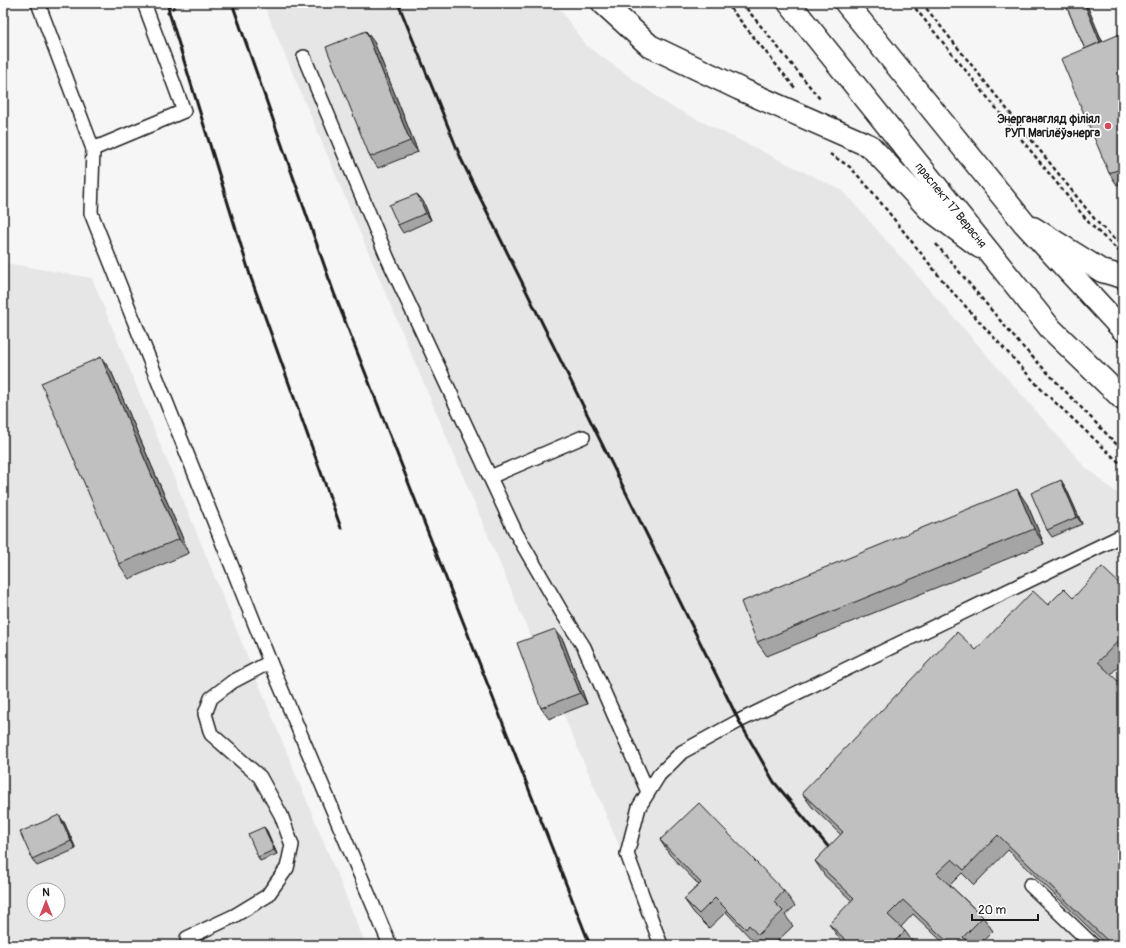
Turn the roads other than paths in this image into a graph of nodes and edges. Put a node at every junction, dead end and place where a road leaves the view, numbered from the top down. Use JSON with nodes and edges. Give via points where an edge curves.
{"nodes":[{"id":1,"x":38,"y":3,"type":"edge"},
{"id":2,"x":144,"y":3,"type":"edge"},
{"id":3,"x":603,"y":3,"type":"edge"},
{"id":4,"x":789,"y":3,"type":"edge"},
{"id":5,"x":846,"y":3,"type":"edge"},
{"id":6,"x":304,"y":57,"type":"dead end"},
{"id":7,"x":93,"y":149,"type":"junction"},
{"id":8,"x":1024,"y":223,"type":"junction"},
{"id":9,"x":992,"y":255,"type":"junction"},
{"id":10,"x":1123,"y":277,"type":"edge"},
{"id":11,"x":1123,"y":330,"type":"edge"},
{"id":12,"x":1123,"y":399,"type":"edge"},
{"id":13,"x":583,"y":437,"type":"dead end"},
{"id":14,"x":490,"y":477,"type":"junction"},
{"id":15,"x":1123,"y":535,"type":"edge"},
{"id":16,"x":270,"y":662,"type":"junction"},
{"id":17,"x":648,"y":792,"type":"junction"},
{"id":18,"x":1030,"y":885,"type":"edge"},
{"id":19,"x":187,"y":938,"type":"dead end"},
{"id":20,"x":390,"y":945,"type":"edge"},
{"id":21,"x":661,"y":945,"type":"edge"},
{"id":22,"x":1093,"y":945,"type":"edge"}],
"edges":[{"from":1,"to":7,"type":"lane"},
{"from":2,"to":7,"type":"lane","via":[[184,111]]},
{"from":3,"to":9,"type":"main road","via":[[650,46],[870,146],[929,208]]},
{"from":4,"to":9,"type":"main road","name":"праспект 17 Верасня"},
{"from":5,"to":8,"type":"main road"},
{"from":6,"to":14,"type":"lane","via":[[388,260]]},
{"from":7,"to":16,"type":"lane","via":[[91,213]]},
{"from":8,"to":10,"type":"main road","via":[[1102,271]]},
{"from":8,"to":11,"type":"main road"},
{"from":9,"to":12,"type":"main road","name":"праспект 17 Верасня","via":[[1050,328]]},
{"from":13,"to":14,"type":"lane"},
{"from":14,"to":17,"type":"lane","via":[[516,533],[584,648]]},
{"from":15,"to":17,"type":"lane","via":[[740,721],[682,752],[659,775]]},
{"from":16,"to":19,"type":"lane","via":[[232,682],[211,698],[205,714],[211,734],[260,777],[281,816],[292,845],[287,868],[267,896],[234,916]]},
{"from":16,"to":20,"type":"lane"},
{"from":17,"to":21,"type":"lane","via":[[639,807],[626,854]]},
{"from":18,"to":22,"type":"lane"}]}
